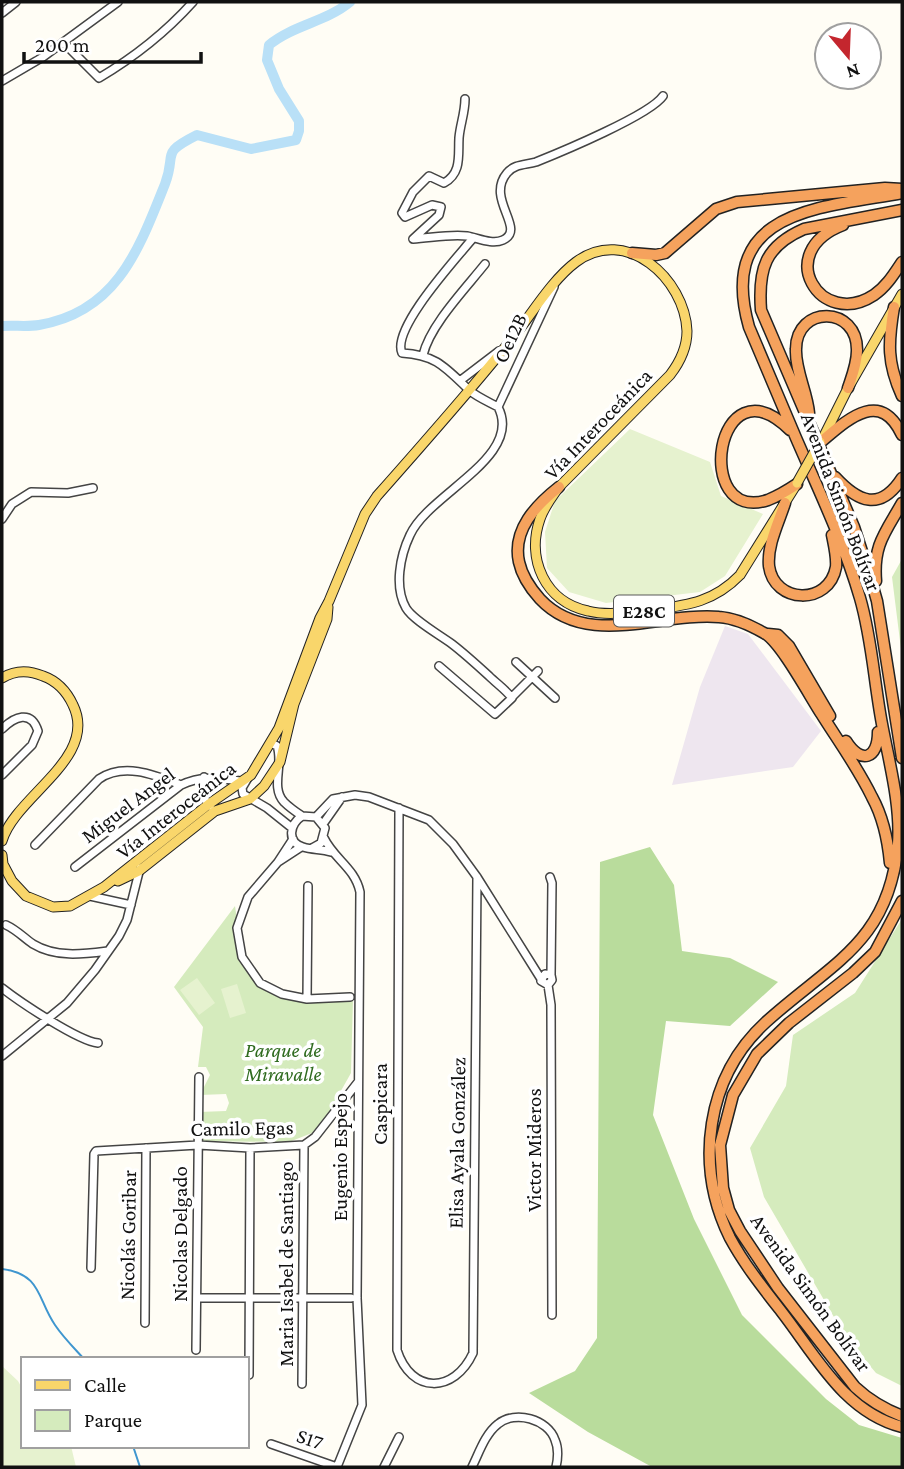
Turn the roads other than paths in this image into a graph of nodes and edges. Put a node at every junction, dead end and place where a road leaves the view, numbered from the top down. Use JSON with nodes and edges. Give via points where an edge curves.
{"nodes":[{"id":1,"x":118,"y":2,"type":"edge"},
{"id":2,"x":193,"y":2,"type":"edge"},
{"id":3,"x":14,"y":3,"type":"edge"},
{"id":4,"x":2,"y":5,"type":"edge"},
{"id":5,"x":2,"y":13,"type":"edge"},
{"id":6,"x":64,"y":43,"type":"junction"},
{"id":7,"x":2,"y":80,"type":"edge"},
{"id":8,"x":663,"y":96,"type":"dead end"},
{"id":9,"x":465,"y":99,"type":"dead end"},
{"id":10,"x":902,"y":191,"type":"edge"},
{"id":11,"x":902,"y":210,"type":"edge"},
{"id":12,"x":871,"y":215,"type":"junction"},
{"id":13,"x":473,"y":238,"type":"junction"},
{"id":14,"x":632,"y":253,"type":"junction"},
{"id":15,"x":902,"y":262,"type":"edge"},
{"id":16,"x":485,"y":264,"type":"dead end"},
{"id":17,"x":555,"y":285,"type":"junction"},
{"id":18,"x":902,"y":294,"type":"edge"},
{"id":19,"x":894,"y":307,"type":"junction"},
{"id":20,"x":505,"y":347,"type":"junction"},
{"id":21,"x":423,"y":355,"type":"junction"},
{"id":22,"x":461,"y":380,"type":"junction"},
{"id":23,"x":848,"y":388,"type":"junction"},
{"id":24,"x":468,"y":389,"type":"junction"},
{"id":25,"x":902,"y":396,"type":"edge"},
{"id":26,"x":498,"y":407,"type":"junction"},
{"id":27,"x":809,"y":422,"type":"junction"},
{"id":28,"x":795,"y":434,"type":"junction"},
{"id":29,"x":902,"y":435,"type":"edge"},
{"id":30,"x":820,"y":442,"type":"junction"},
{"id":31,"x":828,"y":470,"type":"junction"},
{"id":32,"x":902,"y":478,"type":"edge"},
{"id":33,"x":797,"y":483,"type":"junction"},
{"id":34,"x":559,"y":487,"type":"junction"},
{"id":35,"x":93,"y":488,"type":"dead end"},
{"id":36,"x":785,"y":503,"type":"junction"},
{"id":37,"x":902,"y":503,"type":"edge"},
{"id":38,"x":829,"y":515,"type":"junction"},
{"id":39,"x":2,"y":517,"type":"edge"},
{"id":40,"x":329,"y":601,"type":"junction"},
{"id":41,"x":877,"y":601,"type":"junction"},
{"id":42,"x":768,"y":634,"type":"junction"},
{"id":43,"x":516,"y":663,"type":"dead end"},
{"id":44,"x":439,"y":666,"type":"dead end"},
{"id":45,"x":535,"y":674,"type":"junction"},
{"id":46,"x":2,"y":678,"type":"edge"},
{"id":47,"x":512,"y":697,"type":"junction"},
{"id":48,"x":555,"y":698,"type":"dead end"},
{"id":49,"x":878,"y":701,"type":"junction"},
{"id":50,"x":2,"y":729,"type":"edge"},
{"id":51,"x":271,"y":743,"type":"junction"},
{"id":52,"x":902,"y":758,"type":"edge"},
{"id":53,"x":281,"y":762,"type":"junction"},
{"id":54,"x":2,"y":775,"type":"edge"},
{"id":55,"x":251,"y":775,"type":"junction"},
{"id":56,"x":204,"y":777,"type":"junction"},
{"id":57,"x":241,"y":781,"type":"junction"},
{"id":58,"x":181,"y":785,"type":"junction"},
{"id":59,"x":342,"y":797,"type":"junction"},
{"id":60,"x":250,"y":799,"type":"junction"},
{"id":61,"x":212,"y":808,"type":"junction"},
{"id":62,"x":399,"y":808,"type":"junction"},
{"id":63,"x":302,"y":816,"type":"junction"},
{"id":64,"x":316,"y":817,"type":"junction"},
{"id":65,"x":323,"y":824,"type":"junction"},
{"id":66,"x":292,"y":828,"type":"junction"},
{"id":67,"x":324,"y":838,"type":"junction"},
{"id":68,"x":293,"y":839,"type":"junction"},
{"id":69,"x":2,"y":841,"type":"edge"},
{"id":70,"x":35,"y":845,"type":"dead end"},
{"id":71,"x":301,"y":847,"type":"junction"},
{"id":72,"x":312,"y":848,"type":"junction"},
{"id":73,"x":332,"y":852,"type":"junction"},
{"id":74,"x":2,"y":855,"type":"edge"},
{"id":75,"x":145,"y":855,"type":"junction"},
{"id":76,"x":278,"y":862,"type":"junction"},
{"id":77,"x":75,"y":867,"type":"dead end"},
{"id":78,"x":139,"y":871,"type":"junction"},
{"id":79,"x":477,"y":877,"type":"junction"},
{"id":80,"x":550,"y":877,"type":"dead end"},
{"id":81,"x":892,"y":880,"type":"junction"},
{"id":82,"x":308,"y":886,"type":"dead end"},
{"id":83,"x":104,"y":887,"type":"junction"},
{"id":84,"x":90,"y":896,"type":"junction"},
{"id":85,"x":491,"y":897,"type":"junction"},
{"id":86,"x":902,"y":901,"type":"edge"},
{"id":87,"x":478,"y":903,"type":"junction"},
{"id":88,"x":131,"y":905,"type":"junction"},
{"id":89,"x":6,"y":925,"type":"dead end"},
{"id":90,"x":108,"y":951,"type":"junction"},
{"id":91,"x":551,"y":975,"type":"junction"},
{"id":92,"x":541,"y":979,"type":"junction"},
{"id":93,"x":548,"y":985,"type":"junction"},
{"id":94,"x":2,"y":988,"type":"edge"},
{"id":95,"x":350,"y":997,"type":"dead end"},
{"id":96,"x":307,"y":999,"type":"junction"},
{"id":97,"x":49,"y":1018,"type":"junction"},
{"id":98,"x":99,"y":1044,"type":"dead end"},
{"id":99,"x":2,"y":1056,"type":"edge"},
{"id":100,"x":200,"y":1077,"type":"dead end"},
{"id":101,"x":358,"y":1082,"type":"junction"},
{"id":102,"x":198,"y":1145,"type":"junction"},
{"id":103,"x":304,"y":1145,"type":"junction"},
{"id":104,"x":146,"y":1148,"type":"junction"},
{"id":105,"x":250,"y":1148,"type":"junction"},
{"id":106,"x":91,"y":1268,"type":"dead end"},
{"id":107,"x":197,"y":1298,"type":"junction"},
{"id":108,"x":250,"y":1298,"type":"junction"},
{"id":109,"x":351,"y":1298,"type":"dead end"},
{"id":110,"x":304,"y":1299,"type":"junction"},
{"id":111,"x":552,"y":1315,"type":"dead end"},
{"id":112,"x":145,"y":1323,"type":"dead end"},
{"id":113,"x":196,"y":1349,"type":"dead end"},
{"id":114,"x":249,"y":1376,"type":"dead end"},
{"id":115,"x":430,"y":1383,"type":"joint"},
{"id":116,"x":302,"y":1384,"type":"dead end"},
{"id":117,"x":902,"y":1416,"type":"edge"},
{"id":118,"x":902,"y":1427,"type":"edge"},
{"id":119,"x":399,"y":1437,"type":"dead end"},
{"id":120,"x":271,"y":1444,"type":"dead end"},
{"id":121,"x":337,"y":1467,"type":"edge"},
{"id":122,"x":384,"y":1467,"type":"edge"},
{"id":123,"x":472,"y":1467,"type":"edge"},
{"id":124,"x":556,"y":1467,"type":"edge"}],
"edges":[{"from":1,"to":6,"type":"street"},
{"from":2,"to":6,"type":"street","via":[[148,44],[99,78]]},
{"from":3,"to":4,"type":"street"},
{"from":3,"to":5,"type":"street"},
{"from":6,"to":7,"type":"street"},
{"from":8,"to":13,"type":"street","via":[[653,107],[565,150],[512,168],[502,182],[501,204],[512,233],[500,241]]},
{"from":9,"to":13,"type":"street","via":[[456,171],[444,183],[429,176],[423,181],[402,216],[438,206],[439,215],[413,239]]},
{"from":10,"to":14,"type":"highway","via":[[885,188],[737,202],[716,209],[664,253]]},
{"from":10,"to":28,"type":"highway","name":"Avenida Simón Bolívar","via":[[787,217],[762,234],[748,256],[742,281],[749,327]]},
{"from":11,"to":12,"type":"highway","name":"Avenida Simón Bolívar"},
{"from":12,"to":15,"type":"highway","via":[[828,232],[813,245],[807,261],[814,287],[836,303],[853,304],[881,290]]},
{"from":12,"to":27,"type":"highway","name":"Avenida Simón Bolívar","via":[[790,235],[776,246],[760,278],[761,310]]},
{"from":13,"to":21,"type":"street","via":[[419,304],[401,337],[402,353]]},
{"from":14,"to":17,"type":"main road","name":"Vía Interoceánica","via":[[611,250],[584,256]]},
{"from":14,"to":34,"type":"main road","name":"Vía Interoceánica","number":"E28C","via":[[658,268],[677,295],[687,332],[682,354],[661,385]]},
{"from":16,"to":21,"type":"street","via":[[432,334]]},
{"from":17,"to":20,"type":"main road","name":"Vía Interoceánica"},
{"from":17,"to":26,"type":"street","name":"Oe12B"},
{"from":18,"to":19,"type":"main road","name":"Vía Interoceánica","number":"E28C"},
{"from":19,"to":23,"type":"main road","name":"Vía Interoceánica","number":"E28C"},
{"from":19,"to":25,"type":"highway","via":[[890,360]]},
{"from":20,"to":22,"type":"street"},
{"from":20,"to":24,"type":"main road","name":"Vía Interoceánica"},
{"from":21,"to":22,"type":"street"},
{"from":22,"to":24,"type":"street"},
{"from":23,"to":27,"type":"highway","via":[[857,359],[855,336],[840,319],[828,315],[814,318],[801,330],[796,348]]},
{"from":23,"to":30,"type":"main road","name":"Vía Interoceánica","number":"E28C"},
{"from":24,"to":26,"type":"street"},
{"from":24,"to":40,"type":"main road","name":"Vía Interoceánica","via":[[377,496]]},
{"from":26,"to":47,"type":"street","via":[[503,422],[496,448],[415,526],[399,576],[407,610]]},
{"from":27,"to":31,"type":"highway","name":"Avenida Simón Bolívar"},
{"from":28,"to":33,"type":"highway","via":[[772,415],[747,413],[728,429],[720,466],[732,494],[748,501],[767,500]]},
{"from":28,"to":38,"type":"highway","name":"Avenida Simón Bolívar"},
{"from":29,"to":30,"type":"highway","via":[[894,421],[871,410],[852,416]]},
{"from":30,"to":33,"type":"main road","name":"Vía Interoceánica","number":"E28C","bridge":true},
{"from":31,"to":32,"type":"highway","via":[[849,491],[868,500],[890,492]]},
{"from":31,"to":41,"type":"highway","name":"Avenida Simón Bolívar"},
{"from":33,"to":36,"type":"main road","name":"Vía Interoceánica","number":"E28C"},
{"from":34,"to":36,"type":"main road","name":"Vía Interoceánica","number":"E28C","via":[[537,530],[540,573],[566,603],[602,613],[678,607],[714,597],[740,575]]},
{"from":34,"to":42,"type":"highway","via":[[529,516],[518,552],[529,584],[546,605],[567,619],[591,625],[720,617]]},
{"from":35,"to":39,"type":"street","via":[[31,492]]},
{"from":36,"to":38,"type":"highway","via":[[769,568],[775,582],[794,595],[820,593],[833,576],[836,560]]},
{"from":37,"to":41,"type":"highway","via":[[876,552]]},
{"from":38,"to":49,"type":"highway","name":"Avenida Simón Bolívar","via":[[860,599]]},
{"from":40,"to":51,"type":"main road","name":"Vía Interoceánica"},
{"from":40,"to":53,"type":"main road","name":"Vía Interoceánica","via":[[327,619],[294,704]]},
{"from":41,"to":52,"type":"highway","name":"Avenida Simón Bolívar"},
{"from":42,"to":49,"type":"highway","via":[[778,635],[789,646],[851,750],[861,756],[878,746]]},
{"from":42,"to":81,"type":"highway","via":[[873,797],[884,829]]},
{"from":43,"to":45,"type":"street"},
{"from":44,"to":47,"type":"street","via":[[495,713]]},
{"from":45,"to":47,"type":"street"},
{"from":45,"to":48,"type":"street"},
{"from":46,"to":69,"type":"main road","via":[[26,671],[56,682],[70,697],[78,726],[76,741],[63,763],[9,823]]},
{"from":49,"to":81,"type":"highway","name":"Avenida Simón Bolívar","via":[[896,802],[898,842]]},
{"from":50,"to":54,"type":"street","via":[[24,716],[32,719],[38,731],[32,745]]},
{"from":51,"to":53,"type":"street"},
{"from":51,"to":55,"type":"main road","name":"Vía Interoceánica"},
{"from":53,"to":60,"type":"main road","name":"Vía Interoceánica"},
{"from":53,"to":63,"type":"street","via":[[281,798]]},
{"from":55,"to":57,"type":"main road","name":"Vía Interoceánica"},
{"from":55,"to":60,"type":"street","via":[[242,788]]},
{"from":56,"to":57,"type":"street","name":"Miguel Angel"},
{"from":56,"to":58,"type":"street","name":"Miguel Angel"},
{"from":56,"to":61,"type":"street","name":"Miguel Angel","via":[[204,798]]},
{"from":57,"to":61,"type":"main road","name":"Vía Interoceánica"},
{"from":58,"to":70,"type":"street","via":[[147,773],[107,774]]},
{"from":58,"to":77,"type":"street","name":"Miguel Angel"},
{"from":59,"to":62,"type":"street","via":[[369,797]]},
{"from":59,"to":64,"type":"street","via":[[333,799]]},
{"from":59,"to":65,"type":"street"},
{"from":60,"to":61,"type":"main road","name":"Vía Interoceánica"},
{"from":60,"to":66,"type":"street"},
{"from":61,"to":75,"type":"main road","name":"Vía Interoceánica"},
{"from":61,"to":78,"type":"main road","name":"Vía Interoceánica"},
{"from":62,"to":79,"type":"street","via":[[429,820]]},
{"from":62,"to":115,"type":"street","name":"Caspicara","via":[[397,1350],[408,1374]]},
{"from":63,"to":64,"type":"street"},
{"from":63,"to":66,"type":"street"},
{"from":64,"to":65,"type":"street"},
{"from":65,"to":67,"type":"street"},
{"from":66,"to":68,"type":"street"},
{"from":67,"to":72,"type":"street"},
{"from":67,"to":73,"type":"street","name":"Eugenio Espejo"},
{"from":68,"to":71,"type":"street"},
{"from":68,"to":76,"type":"street"},
{"from":71,"to":72,"type":"street"},
{"from":71,"to":76,"type":"street"},
{"from":72,"to":73,"type":"street"},
{"from":73,"to":101,"type":"street","name":"Eugenio Espejo","via":[[352,871],[360,892]]},
{"from":74,"to":84,"type":"main road","name":"Vía Interoceánica","via":[[12,881],[39,903],[61,908]]},
{"from":75,"to":78,"type":"street"},
{"from":75,"to":83,"type":"main road","name":"Vía Interoceánica"},
{"from":76,"to":96,"type":"street","via":[[248,897],[237,928],[242,957],[260,983]]},
{"from":78,"to":83,"type":"main road","name":"Vía Interoceánica"},
{"from":78,"to":88,"type":"street"},
{"from":79,"to":85,"type":"street"},
{"from":79,"to":87,"type":"street","name":"Elisa Ayala González"},
{"from":80,"to":91,"type":"street","name":"Victor Mideros"},
{"from":81,"to":118,"type":"highway","name":"Avenida Simón Bolívar","via":[[861,942],[742,1046],[723,1079],[714,1108],[710,1150],[714,1192],[740,1255],[835,1384],[865,1412]]},
{"from":82,"to":96,"type":"street"},
{"from":83,"to":84,"type":"main road","name":"Vía Interoceánica"},
{"from":84,"to":88,"type":"street"},
{"from":85,"to":87,"type":"street","via":[[483,896]]},
{"from":85,"to":92,"type":"street"},
{"from":86,"to":117,"type":"highway","name":"Avenida Simón Bolívar","via":[[875,952],[757,1054],[733,1095],[720,1156],[729,1210],[778,1288],[855,1387],[883,1409]]},
{"from":87,"to":115,"type":"street","name":"Elisa Ayala González","via":[[472,1353],[458,1375]]},
{"from":88,"to":90,"type":"street"},
{"from":89,"to":90,"type":"street","via":[[55,953]]},
{"from":90,"to":97,"type":"street","via":[[82,986]]},
{"from":91,"to":92,"type":"street"},
{"from":91,"to":93,"type":"street","name":"Victor Mideros"},
{"from":92,"to":93,"type":"street"},
{"from":93,"to":111,"type":"street","name":"Victor Mideros"},
{"from":94,"to":97,"type":"street"},
{"from":95,"to":96,"type":"street"},
{"from":97,"to":98,"type":"street"},
{"from":97,"to":99,"type":"street"},
{"from":100,"to":102,"type":"street","name":"Nicolas Delgado"},
{"from":101,"to":103,"type":"street","name":"Camilo Egas"},
{"from":101,"to":121,"type":"street","name":"Eugenio Espejo","via":[[357,1298],[362,1405]]},
{"from":102,"to":104,"type":"street","name":"Camilo Egas"},
{"from":102,"to":105,"type":"street","name":"Camilo Egas"},
{"from":102,"to":107,"type":"street","name":"Nicolas Delgado"},
{"from":103,"to":105,"type":"street","name":"Camilo Egas"},
{"from":103,"to":110,"type":"street","name":"Maria Isabel de Santiago"},
{"from":104,"to":106,"type":"street","name":"Camilo Egas","via":[[94,1154]]},
{"from":104,"to":112,"type":"street","name":"Nicolás Goribar"},
{"from":105,"to":108,"type":"street"},
{"from":107,"to":108,"type":"street"},
{"from":107,"to":113,"type":"street","name":"Nicolas Delgado"},
{"from":108,"to":110,"type":"street"},
{"from":108,"to":114,"type":"street"},
{"from":109,"to":110,"type":"street"},
{"from":110,"to":116,"type":"street","name":"Maria Isabel de Santiago"},
{"from":119,"to":122,"type":"street"},
{"from":120,"to":121,"type":"street","name":"S17"},
{"from":123,"to":124,"type":"street","via":[[496,1425],[517,1417],[530,1418],[555,1436]]}]}
